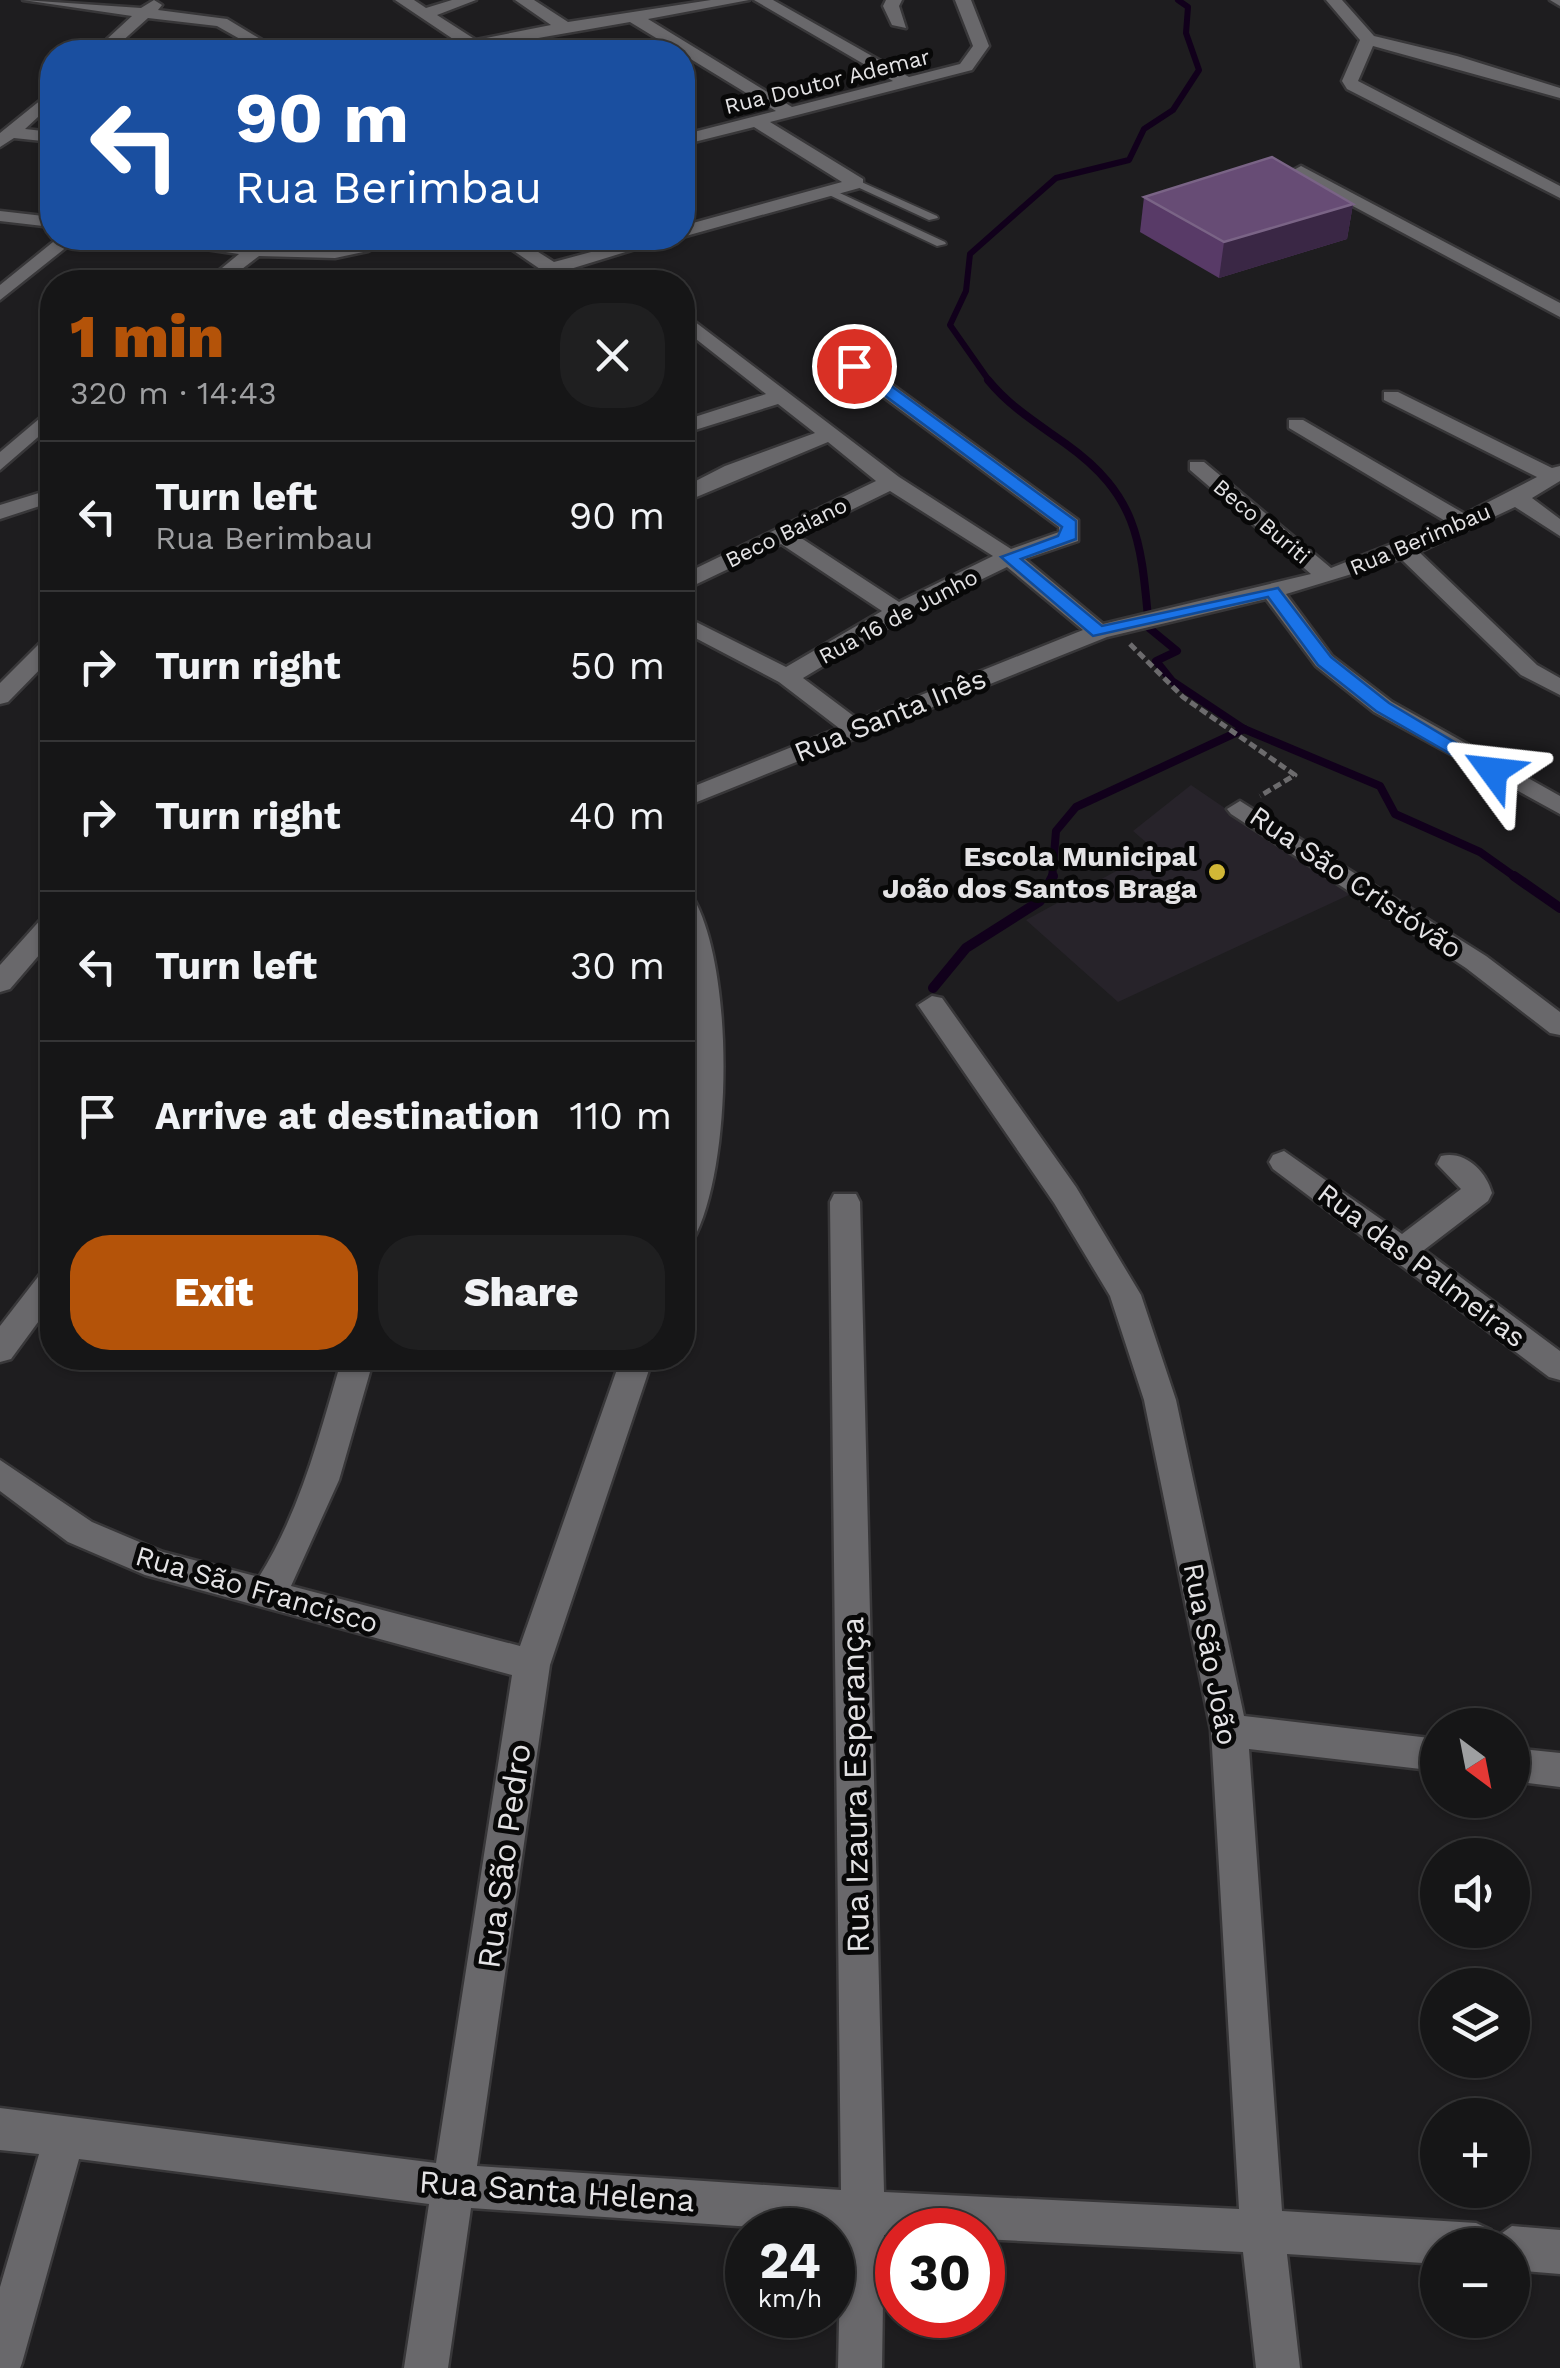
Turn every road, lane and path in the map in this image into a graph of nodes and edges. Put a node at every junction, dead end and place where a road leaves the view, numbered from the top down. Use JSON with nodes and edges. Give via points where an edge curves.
{"nodes":[{"id":1,"x":32,"y":0,"type":"edge"},
{"id":2,"x":160,"y":0,"type":"edge"},
{"id":3,"x":403,"y":0,"type":"edge"},
{"id":4,"x":468,"y":0,"type":"edge"},
{"id":5,"x":524,"y":0,"type":"edge"},
{"id":6,"x":741,"y":0,"type":"edge"},
{"id":7,"x":762,"y":0,"type":"edge"},
{"id":8,"x":894,"y":0,"type":"edge"},
{"id":9,"x":963,"y":0,"type":"edge"},
{"id":10,"x":1334,"y":0,"type":"edge"},
{"id":11,"x":426,"y":13,"type":"junction"},
{"id":12,"x":144,"y":14,"type":"junction"},
{"id":13,"x":632,"y":16,"type":"junction"},
{"id":14,"x":900,"y":25,"type":"dead end"},
{"id":15,"x":565,"y":26,"type":"junction"},
{"id":16,"x":114,"y":40,"type":"edge"},
{"id":17,"x":253,"y":40,"type":"edge"},
{"id":18,"x":466,"y":40,"type":"edge"},
{"id":19,"x":513,"y":40,"type":"edge"},
{"id":20,"x":671,"y":40,"type":"edge"},
{"id":21,"x":1368,"y":40,"type":"junction"},
{"id":22,"x":695,"y":54,"type":"edge"},
{"id":23,"x":910,"y":84,"type":"junction"},
{"id":24,"x":1560,"y":93,"type":"edge"},
{"id":25,"x":40,"y":107,"type":"edge"},
{"id":26,"x":791,"y":113,"type":"junction"},
{"id":27,"x":758,"y":122,"type":"junction"},
{"id":28,"x":40,"y":137,"type":"edge"},
{"id":29,"x":695,"y":137,"type":"edge"},
{"id":30,"x":6,"y":138,"type":"edge"},
{"id":31,"x":1301,"y":171,"type":"edge"},
{"id":32,"x":857,"y":182,"type":"junction"},
{"id":33,"x":828,"y":191,"type":"junction"},
{"id":34,"x":1560,"y":192,"type":"edge"},
{"id":35,"x":0,"y":216,"type":"edge"},
{"id":36,"x":933,"y":218,"type":"dead end"},
{"id":37,"x":40,"y":221,"type":"edge"},
{"id":38,"x":695,"y":228,"type":"edge"},
{"id":39,"x":941,"y":244,"type":"dead end"},
{"id":40,"x":53,"y":250,"type":"edge"},
{"id":41,"x":256,"y":250,"type":"edge"},
{"id":42,"x":278,"y":250,"type":"edge"},
{"id":43,"x":351,"y":250,"type":"edge"},
{"id":44,"x":524,"y":250,"type":"edge"},
{"id":45,"x":618,"y":250,"type":"edge"},
{"id":46,"x":553,"y":268,"type":"junction"},
{"id":47,"x":230,"y":270,"type":"edge"},
{"id":48,"x":556,"y":270,"type":"edge"},
{"id":49,"x":0,"y":294,"type":"edge"},
{"id":50,"x":1560,"y":311,"type":"edge"},
{"id":51,"x":695,"y":332,"type":"edge"},
{"id":52,"x":854,"y":366,"type":"dead end"},
{"id":53,"x":780,"y":396,"type":"junction"},
{"id":54,"x":1391,"y":396,"type":"dead end"},
{"id":55,"x":695,"y":424,"type":"edge"},
{"id":56,"x":1296,"y":424,"type":"dead end"},
{"id":57,"x":40,"y":426,"type":"edge"},
{"id":58,"x":831,"y":434,"type":"junction"},
{"id":59,"x":0,"y":464,"type":"edge"},
{"id":60,"x":1197,"y":466,"type":"dead end"},
{"id":61,"x":1557,"y":474,"type":"edge"},
{"id":62,"x":891,"y":482,"type":"junction"},
{"id":63,"x":695,"y":490,"type":"edge"},
{"id":64,"x":1518,"y":498,"type":"junction"},
{"id":65,"x":40,"y":499,"type":"edge"},
{"id":66,"x":0,"y":512,"type":"edge"},
{"id":67,"x":1463,"y":522,"type":"junction"},
{"id":68,"x":1560,"y":529,"type":"edge"},
{"id":69,"x":780,"y":534,"type":"junction"},
{"id":70,"x":1404,"y":550,"type":"junction"},
{"id":71,"x":1009,"y":557,"type":"junction"},
{"id":72,"x":695,"y":577,"type":"edge"},
{"id":73,"x":1328,"y":577,"type":"junction"},
{"id":74,"x":1272,"y":591,"type":"junction"},
{"id":75,"x":898,"y":611,"type":"junction"},
{"id":76,"x":695,"y":629,"type":"edge"},
{"id":77,"x":1108,"y":630,"type":"junction"},
{"id":78,"x":40,"y":656,"type":"edge"},
{"id":79,"x":787,"y":677,"type":"junction"},
{"id":80,"x":1560,"y":688,"type":"edge"},
{"id":81,"x":0,"y":698,"type":"edge"},
{"id":82,"x":855,"y":729,"type":"junction"},
{"id":83,"x":695,"y":795,"type":"edge"},
{"id":84,"x":1560,"y":806,"type":"edge"},
{"id":85,"x":1240,"y":808,"type":"joint"},
{"id":86,"x":40,"y":937,"type":"edge"},
{"id":87,"x":695,"y":948,"type":"edge"},
{"id":88,"x":0,"y":983,"type":"edge"},
{"id":89,"x":932,"y":1005,"type":"dead end"},
{"id":90,"x":1560,"y":1026,"type":"edge"},
{"id":91,"x":1284,"y":1162,"type":"dead end"},
{"id":92,"x":695,"y":1164,"type":"edge"},
{"id":93,"x":1452,"y":1164,"type":"dead end"},
{"id":94,"x":845,"y":1202,"type":"dead end"},
{"id":95,"x":1402,"y":1250,"type":"junction"},
{"id":96,"x":40,"y":1297,"type":"edge"},
{"id":97,"x":0,"y":1350,"type":"edge"},
{"id":98,"x":1560,"y":1368,"type":"edge"},
{"id":99,"x":354,"y":1370,"type":"edge"},
{"id":100,"x":633,"y":1370,"type":"edge"},
{"id":101,"x":0,"y":1473,"type":"edge"},
{"id":102,"x":267,"y":1594,"type":"junction"},
{"id":103,"x":532,"y":1665,"type":"junction"},
{"id":104,"x":1228,"y":1730,"type":"junction"},
{"id":105,"x":1420,"y":1754,"type":"edge"},
{"id":106,"x":1530,"y":1766,"type":"edge"},
{"id":107,"x":1560,"y":1770,"type":"edge"},
{"id":108,"x":0,"y":2129,"type":"edge"},
{"id":109,"x":65,"y":2136,"type":"junction"},
{"id":110,"x":456,"y":2186,"type":"junction"},
{"id":111,"x":863,"y":2213,"type":"junction"},
{"id":112,"x":1262,"y":2228,"type":"junction"},
{"id":113,"x":1420,"y":2241,"type":"edge"},
{"id":114,"x":1530,"y":2250,"type":"edge"},
{"id":115,"x":1560,"y":2252,"type":"edge"},
{"id":116,"x":0,"y":2364,"type":"edge"},
{"id":117,"x":426,"y":2368,"type":"edge"},
{"id":118,"x":860,"y":2368,"type":"edge"},
{"id":119,"x":1278,"y":2368,"type":"edge"}],
"edges":[{"from":1,"to":12,"type":"street"},
{"from":2,"to":12,"type":"street"},
{"from":3,"to":11,"type":"street"},
{"from":4,"to":11,"type":"street"},
{"from":5,"to":15,"type":"street"},
{"from":6,"to":13,"type":"street"},
{"from":7,"to":23,"type":"street"},
{"from":8,"to":14,"type":"street"},
{"from":9,"to":23,"type":"street","name":"Rua Doutor Ademar","via":[[981,46],[976,57],[966,67]]},
{"from":10,"to":21,"type":"street"},
{"from":11,"to":18,"type":"street"},
{"from":12,"to":16,"type":"street"},
{"from":12,"to":17,"type":"street","via":[[221,22]]},
{"from":13,"to":15,"type":"street"},
{"from":13,"to":20,"type":"street"},
{"from":15,"to":19,"type":"street"},
{"from":21,"to":24,"type":"street"},
{"from":21,"to":34,"type":"street","via":[[1353,86]]},
{"from":22,"to":26,"type":"street"},
{"from":23,"to":26,"type":"street","name":"Rua Doutor Ademar"},
{"from":25,"to":30,"type":"street"},
{"from":26,"to":27,"type":"street","name":"Rua Doutor Ademar"},
{"from":27,"to":29,"type":"street","name":"Rua Doutor Ademar"},
{"from":27,"to":32,"type":"street"},
{"from":28,"to":30,"type":"street"},
{"from":31,"to":50,"type":"street"},
{"from":32,"to":33,"type":"street"},
{"from":32,"to":36,"type":"lane"},
{"from":33,"to":38,"type":"street"},
{"from":33,"to":39,"type":"lane"},
{"from":35,"to":37,"type":"street"},
{"from":40,"to":49,"type":"street"},
{"from":41,"to":47,"type":"street"},
{"from":42,"to":43,"type":"street"},
{"from":44,"to":46,"type":"street"},
{"from":45,"to":46,"type":"street"},
{"from":46,"to":48,"type":"street"},
{"from":51,"to":53,"type":"street"},
{"from":52,"to":71,"type":"street","name":"Rua 16 de Junho","via":[[1070,525],[1064,540]]},
{"from":53,"to":55,"type":"street"},
{"from":53,"to":58,"type":"street"},
{"from":54,"to":61,"type":"street"},
{"from":56,"to":67,"type":"street"},
{"from":57,"to":59,"type":"street"},
{"from":58,"to":62,"type":"street"},
{"from":58,"to":63,"type":"street"},
{"from":60,"to":73,"type":"street","name":"Beco Buriti"},
{"from":61,"to":64,"type":"street","name":"Rua Berimbau"},
{"from":62,"to":69,"type":"street","name":"Beco Baiano"},
{"from":62,"to":71,"type":"street"},
{"from":64,"to":67,"type":"street","name":"Rua Berimbau"},
{"from":64,"to":68,"type":"street"},
{"from":65,"to":66,"type":"street"},
{"from":67,"to":70,"type":"street","name":"Rua Berimbau"},
{"from":69,"to":72,"type":"street","name":"Beco Baiano"},
{"from":69,"to":75,"type":"street"},
{"from":70,"to":73,"type":"street","name":"Rua Berimbau"},
{"from":70,"to":80,"type":"street","via":[[1530,670]]},
{"from":71,"to":75,"type":"street","name":"Rua 16 de Junho"},
{"from":71,"to":77,"type":"street"},
{"from":73,"to":74,"type":"street","name":"Rua Berimbau"},
{"from":74,"to":77,"type":"street","name":"Rua Berimbau"},
{"from":74,"to":84,"type":"street","via":[[1324,661],[1383,707]]},
{"from":75,"to":79,"type":"street","name":"Rua 16 de Junho"},
{"from":76,"to":79,"type":"street"},
{"from":77,"to":82,"type":"street","name":"Rua Santa Inês"},
{"from":77,"to":85,"type":"path","name":"Rua São Cristóvão","via":[[1184,698],[1295,775]]},
{"from":78,"to":81,"type":"street"},
{"from":79,"to":82,"type":"street"},
{"from":82,"to":83,"type":"street","name":"Rua Santa Inês"},
{"from":85,"to":90,"type":"street","name":"Rua São Cristóvão","via":[[1476,962]]},
{"from":86,"to":88,"type":"street"},
{"from":87,"to":92,"type":"street","via":[[708,996],[708,1097]]},
{"from":89,"to":104,"type":"street","name":"Rua São João","via":[[1065,1195],[1124,1295],[1160,1400]]},
{"from":91,"to":95,"type":"street","name":"Rua das Palmeiras"},
{"from":93,"to":95,"type":"street","via":[[1477,1193]]},
{"from":94,"to":111,"type":"street","name":"Rua Izaura Esperança"},
{"from":95,"to":98,"type":"street","name":"Rua das Palmeiras"},
{"from":96,"to":97,"type":"street"},
{"from":99,"to":102,"type":"street","via":[[310,1515]]},
{"from":100,"to":103,"type":"street","name":"Rua São Pedro"},
{"from":101,"to":102,"type":"street","name":"Rua São Francisco","via":[[80,1532],[157,1565]]},
{"from":102,"to":103,"type":"street","name":"Rua São Francisco"},
{"from":103,"to":110,"type":"street","name":"Rua São Pedro"},
{"from":104,"to":105,"type":"street"},
{"from":104,"to":112,"type":"street","name":"Rua São João"},
{"from":106,"to":107,"type":"street"},
{"from":108,"to":109,"type":"street","name":"Rua Santa Helena"},
{"from":109,"to":110,"type":"street","name":"Rua Santa Helena"},
{"from":109,"to":116,"type":"street"},
{"from":110,"to":111,"type":"street","name":"Rua Santa Helena"},
{"from":110,"to":117,"type":"street","name":"Rua São Pedro"},
{"from":111,"to":112,"type":"street","name":"Rua Santa Helena"},
{"from":111,"to":118,"type":"street","name":"Rua Izaura Esperança"},
{"from":112,"to":113,"type":"street","name":"Rua Santa Helena"},
{"from":112,"to":119,"type":"street","name":"Rua São João"},
{"from":114,"to":115,"type":"street"}]}
